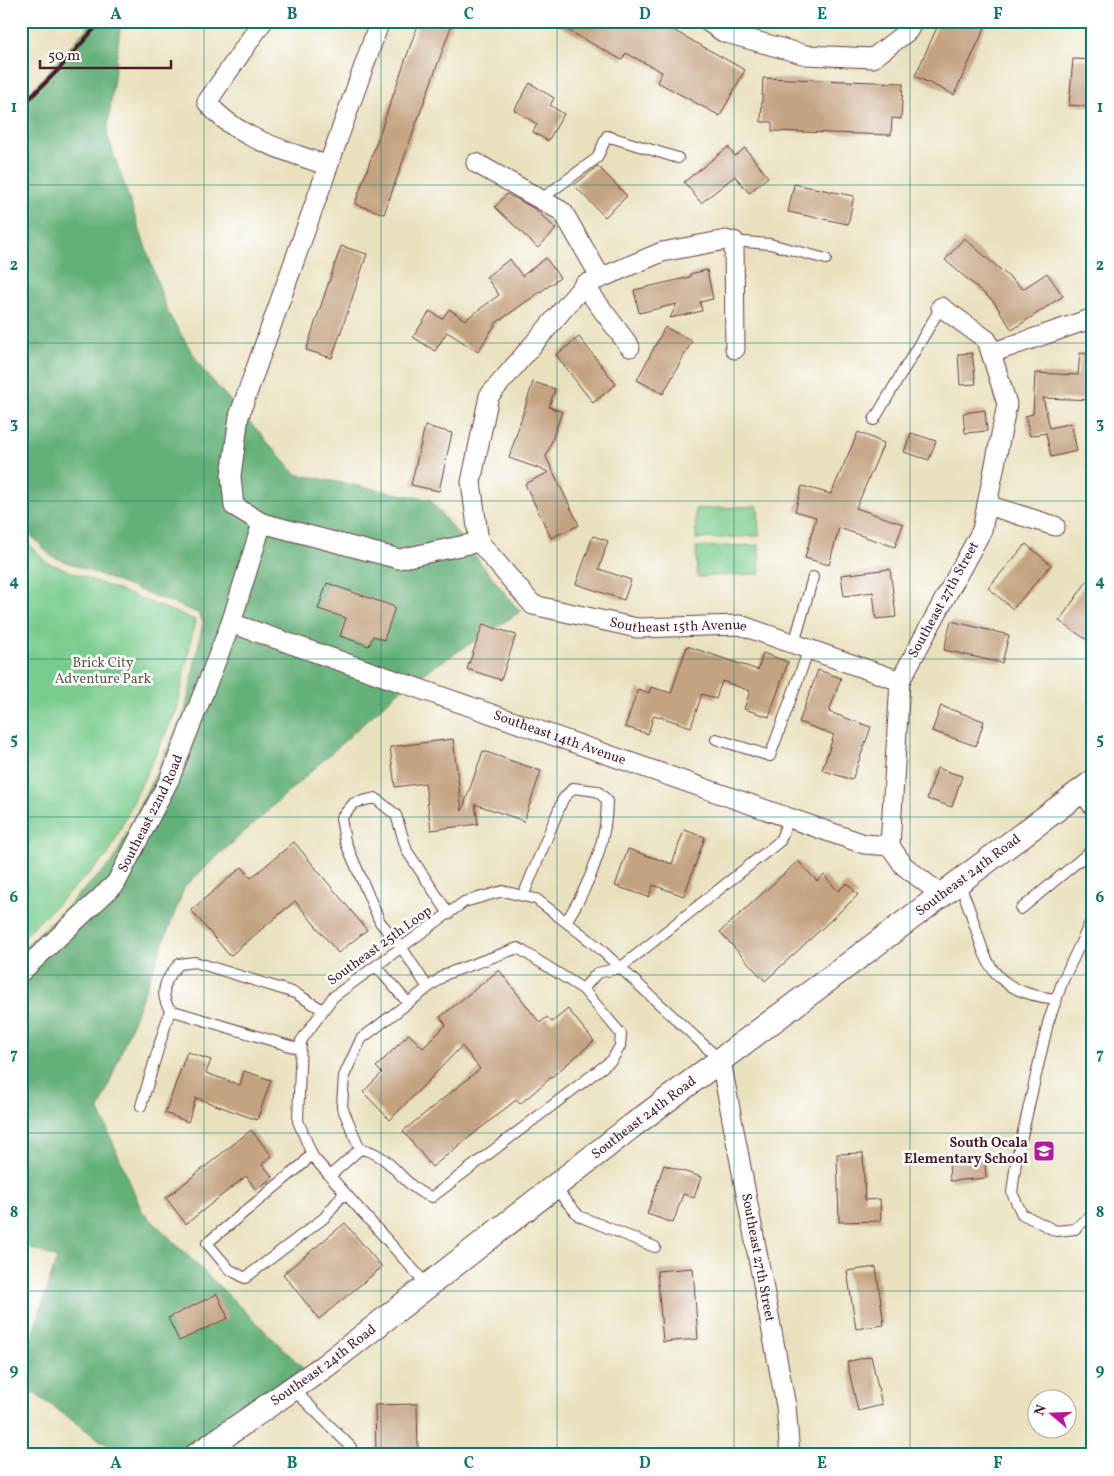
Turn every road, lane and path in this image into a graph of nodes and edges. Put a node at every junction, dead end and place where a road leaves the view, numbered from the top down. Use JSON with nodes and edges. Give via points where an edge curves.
{"nodes":[{"id":1,"x":263,"y":21,"type":"edge"},
{"id":2,"x":380,"y":21,"type":"edge"},
{"id":3,"x":707,"y":21,"type":"edge"},
{"id":4,"x":913,"y":21,"type":"edge"},
{"id":5,"x":678,"y":158,"type":"dead end"},
{"id":6,"x":476,"y":163,"type":"dead end"},
{"id":7,"x":328,"y":166,"type":"junction"},
{"id":8,"x":541,"y":199,"type":"junction"},
{"id":9,"x":730,"y":241,"type":"junction"},
{"id":10,"x":826,"y":259,"type":"dead end"},
{"id":11,"x":592,"y":281,"type":"junction"},
{"id":12,"x":941,"y":307,"type":"joint"},
{"id":13,"x":1093,"y":318,"type":"edge"},
{"id":14,"x":630,"y":347,"type":"dead end"},
{"id":15,"x":735,"y":348,"type":"dead end"},
{"id":16,"x":991,"y":352,"type":"junction"},
{"id":17,"x":874,"y":420,"type":"dead end"},
{"id":18,"x":987,"y":505,"type":"junction"},
{"id":19,"x":262,"y":523,"type":"junction"},
{"id":20,"x":1055,"y":526,"type":"dead end"},
{"id":21,"x":479,"y":542,"type":"junction"},
{"id":22,"x":814,"y":577,"type":"dead end"},
{"id":23,"x":231,"y":623,"type":"junction"},
{"id":24,"x":801,"y":646,"type":"junction"},
{"id":25,"x":900,"y":681,"type":"junction"},
{"id":26,"x":716,"y":739,"type":"dead end"},
{"id":27,"x":1085,"y":788,"type":"edge"},
{"id":28,"x":1093,"y":812,"type":"edge"},
{"id":29,"x":789,"y":818,"type":"junction"},
{"id":30,"x":890,"y":846,"type":"junction"},
{"id":31,"x":1093,"y":849,"type":"edge"},
{"id":32,"x":951,"y":890,"type":"junction"},
{"id":33,"x":523,"y":896,"type":"junction"},
{"id":34,"x":1021,"y":909,"type":"dead end"},
{"id":35,"x":449,"y":914,"type":"junction"},
{"id":36,"x":1093,"y":917,"type":"edge"},
{"id":37,"x":566,"y":922,"type":"junction"},
{"id":38,"x":402,"y":948,"type":"junction"},
{"id":39,"x":376,"y":966,"type":"junction"},
{"id":40,"x":620,"y":968,"type":"junction"},
{"id":41,"x":21,"y":972,"type":"edge"},
{"id":42,"x":428,"y":988,"type":"junction"},
{"id":43,"x":583,"y":989,"type":"junction"},
{"id":44,"x":1057,"y":998,"type":"junction"},
{"id":45,"x":408,"y":1003,"type":"junction"},
{"id":46,"x":170,"y":1010,"type":"junction"},
{"id":47,"x":324,"y":1010,"type":"junction"},
{"id":48,"x":300,"y":1049,"type":"junction"},
{"id":49,"x":721,"y":1061,"type":"junction"},
{"id":50,"x":141,"y":1106,"type":"dead end"},
{"id":51,"x":1093,"y":1137,"type":"edge"},
{"id":52,"x":1093,"y":1143,"type":"edge"},
{"id":53,"x":360,"y":1149,"type":"junction"},
{"id":54,"x":311,"y":1152,"type":"junction"},
{"id":55,"x":330,"y":1176,"type":"junction"},
{"id":56,"x":554,"y":1187,"type":"junction"},
{"id":57,"x":344,"y":1193,"type":"junction"},
{"id":58,"x":1093,"y":1213,"type":"edge"},
{"id":59,"x":655,"y":1247,"type":"dead end"},
{"id":60,"x":428,"y":1286,"type":"junction"},
{"id":61,"x":293,"y":1389,"type":"junction"},
{"id":62,"x":351,"y":1447,"type":"dead end"},
{"id":63,"x":197,"y":1455,"type":"edge"},
{"id":64,"x":790,"y":1455,"type":"edge"}],
"edges":[{"from":1,"to":7,"type":"street","via":[[207,102],[219,117],[237,130]]},
{"from":2,"to":7,"type":"street"},
{"from":3,"to":4,"type":"street","via":[[723,32],[806,55],[874,58],[908,31]]},
{"from":5,"to":8,"type":"lane","via":[[607,136],[597,158]]},
{"from":6,"to":8,"type":"street"},
{"from":7,"to":19,"type":"street","via":[[238,416],[231,476],[234,506]]},
{"from":8,"to":11,"type":"street","via":[[562,212]]},
{"from":9,"to":10,"type":"lane","via":[[770,244]]},
{"from":9,"to":11,"type":"street","via":[[662,252]]},
{"from":9,"to":15,"type":"street"},
{"from":11,"to":14,"type":"street"},
{"from":11,"to":21,"type":"street","via":[[489,396],[471,482]]},
{"from":12,"to":16,"type":"street","name":"Southeast 27th Street","via":[[987,340]]},
{"from":12,"to":17,"type":"lane"},
{"from":13,"to":16,"type":"street"},
{"from":16,"to":18,"type":"street","name":"Southeast 27th Street","via":[[1007,404]]},
{"from":18,"to":20,"type":"street"},
{"from":18,"to":25,"type":"street","name":"Southeast 27th Street","via":[[982,530]]},
{"from":19,"to":21,"type":"street","via":[[399,560]]},
{"from":19,"to":23,"type":"street"},
{"from":21,"to":24,"type":"street","name":"Southeast 15th Avenue","via":[[533,605],[637,628],[740,625]]},
{"from":22,"to":24,"type":"lane"},
{"from":23,"to":29,"type":"street","name":"Southeast 14th Avenue"},
{"from":23,"to":41,"type":"street","name":"Southeast 22nd Road","via":[[169,780],[116,883]]},
{"from":24,"to":25,"type":"street","name":"Southeast 15th Avenue"},
{"from":24,"to":26,"type":"lane","via":[[770,756]]},
{"from":25,"to":30,"type":"street","name":"Southeast 27th Street"},
{"from":27,"to":28,"type":"lane"},
{"from":27,"to":32,"type":"street","name":"Southeast 24th Road"},
{"from":29,"to":30,"type":"street","name":"Southeast 14th Avenue","via":[[864,844]]},
{"from":29,"to":40,"type":"lane","via":[[780,841]]},
{"from":30,"to":32,"type":"street","via":[[904,866]]},
{"from":31,"to":34,"type":"lane"},
{"from":32,"to":44,"type":"lane","via":[[966,899],[987,964],[997,976],[1025,992]]},
{"from":32,"to":49,"type":"street","name":"Southeast 24th Road"},
{"from":33,"to":35,"type":"lane","name":"Southeast 25th Loop","via":[[503,891],[464,902]]},
{"from":33,"to":37,"type":"lane","name":"Southeast 25th Loop","via":[[536,899]]},
{"from":33,"to":37,"type":"lane","via":[[563,799],[573,788],[597,791],[607,800],[607,826],[580,899]]},
{"from":35,"to":38,"type":"lane","name":"Southeast 25th Loop"},
{"from":35,"to":38,"type":"lane","via":[[407,851],[396,815],[375,798],[354,803],[341,818],[345,841],[380,922]]},
{"from":36,"to":44,"type":"lane"},
{"from":37,"to":40,"type":"lane","name":"Southeast 25th Loop"},
{"from":38,"to":39,"type":"lane","name":"Southeast 25th Loop"},
{"from":38,"to":42,"type":"lane"},
{"from":39,"to":45,"type":"lane"},
{"from":39,"to":47,"type":"lane","name":"Southeast 25th Loop","via":[[333,997]]},
{"from":40,"to":43,"type":"lane","via":[[598,973]]},
{"from":40,"to":49,"type":"lane","name":"Southeast 25th Loop"},
{"from":42,"to":43,"type":"lane","via":[[446,974],[518,948]]},
{"from":42,"to":45,"type":"lane"},
{"from":43,"to":53,"type":"lane","via":[[621,1034],[620,1046],[612,1060],[432,1197],[418,1194],[387,1160],[370,1150]]},
{"from":44,"to":58,"type":"lane","via":[[1046,1032],[1012,1193],[1022,1214],[1056,1231],[1075,1229]]},
{"from":45,"to":53,"type":"lane","via":[[361,1039],[344,1076],[342,1107]]},
{"from":46,"to":47,"type":"lane","via":[[164,1000],[168,976],[179,964],[195,962],[294,993]]},
{"from":46,"to":48,"type":"lane"},
{"from":46,"to":50,"type":"lane"},
{"from":47,"to":48,"type":"lane","name":"Southeast 25th Loop","via":[[301,1041]]},
{"from":48,"to":54,"type":"lane","name":"Southeast 25th Loop","via":[[298,1121]]},
{"from":49,"to":56,"type":"street","name":"Southeast 24th Road"},
{"from":49,"to":64,"type":"street","name":"Southeast 27th Street","via":[[786,1406]]},
{"from":51,"to":52,"type":"lane"},
{"from":53,"to":55,"type":"lane"},
{"from":54,"to":55,"type":"lane","name":"Southeast 25th Loop"},
{"from":54,"to":57,"type":"lane","via":[[304,1163],[207,1243],[229,1269],[245,1278],[324,1218]]},
{"from":55,"to":57,"type":"lane","name":"Southeast 25th Loop"},
{"from":56,"to":59,"type":"lane","via":[[579,1216]]},
{"from":56,"to":60,"type":"street","name":"Southeast 24th Road"},
{"from":57,"to":60,"type":"lane","name":"Southeast 25th Loop"},
{"from":60,"to":61,"type":"street","name":"Southeast 24th Road"},
{"from":61,"to":62,"type":"lane"},
{"from":61,"to":63,"type":"street","name":"Southeast 24th Road"}]}
